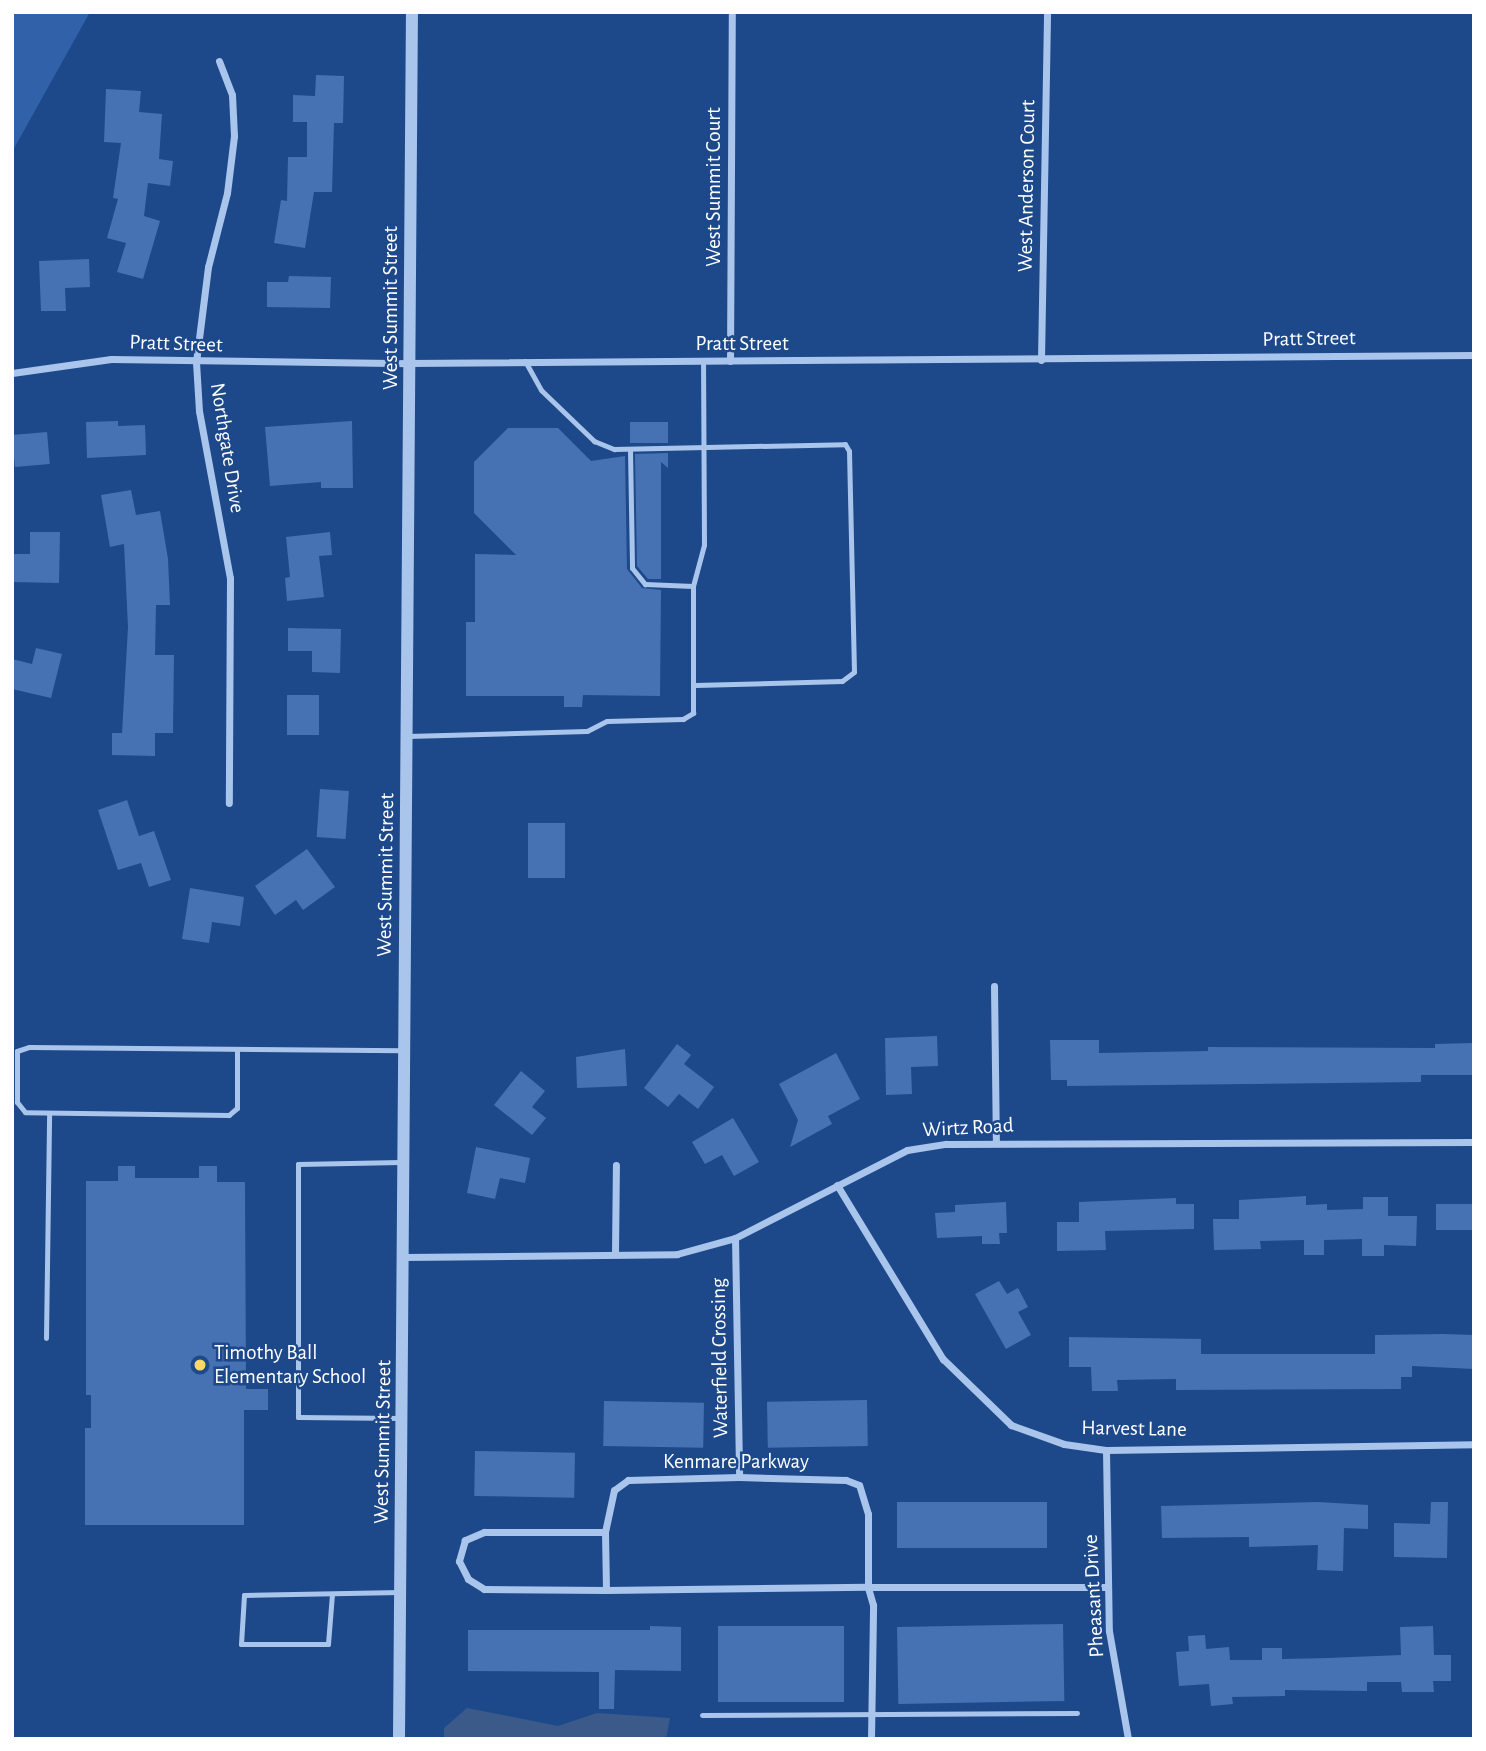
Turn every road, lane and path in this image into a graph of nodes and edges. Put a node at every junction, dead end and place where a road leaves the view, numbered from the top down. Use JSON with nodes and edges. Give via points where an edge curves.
{"nodes":[{"id":1,"x":412,"y":12,"type":"edge"},
{"id":2,"x":732,"y":12,"type":"edge"},
{"id":3,"x":1047,"y":12,"type":"edge"},
{"id":4,"x":219,"y":61,"type":"dead end"},
{"id":5,"x":1474,"y":355,"type":"edge"},
{"id":6,"x":1041,"y":360,"type":"junction"},
{"id":7,"x":525,"y":361,"type":"junction"},
{"id":8,"x":730,"y":361,"type":"junction"},
{"id":9,"x":197,"y":362,"type":"junction"},
{"id":10,"x":703,"y":362,"type":"junction"},
{"id":11,"x":409,"y":363,"type":"junction"},
{"id":12,"x":12,"y":373,"type":"edge"},
{"id":13,"x":705,"y":448,"type":"junction"},
{"id":14,"x":630,"y":450,"type":"junction"},
{"id":15,"x":694,"y":586,"type":"junction"},
{"id":16,"x":695,"y":685,"type":"junction"},
{"id":17,"x":407,"y":736,"type":"junction"},
{"id":18,"x":229,"y":803,"type":"dead end"},
{"id":19,"x":994,"y":986,"type":"dead end"},
{"id":20,"x":237,"y":1049,"type":"junction"},
{"id":21,"x":403,"y":1049,"type":"junction"},
{"id":22,"x":49,"y":1112,"type":"junction"},
{"id":23,"x":1474,"y":1142,"type":"edge"},
{"id":24,"x":996,"y":1143,"type":"junction"},
{"id":25,"x":404,"y":1162,"type":"junction"},
{"id":26,"x":616,"y":1165,"type":"dead end"},
{"id":27,"x":836,"y":1185,"type":"junction"},
{"id":28,"x":736,"y":1238,"type":"junction"},
{"id":29,"x":615,"y":1254,"type":"junction"},
{"id":30,"x":404,"y":1257,"type":"junction"},
{"id":31,"x":46,"y":1338,"type":"dead end"},
{"id":32,"x":402,"y":1418,"type":"junction"},
{"id":33,"x":1474,"y":1444,"type":"edge"},
{"id":34,"x":1106,"y":1450,"type":"junction"},
{"id":35,"x":739,"y":1477,"type":"junction"},
{"id":36,"x":605,"y":1532,"type":"junction"},
{"id":37,"x":868,"y":1587,"type":"junction"},
{"id":38,"x":1108,"y":1587,"type":"junction"},
{"id":39,"x":606,"y":1590,"type":"junction"},
{"id":40,"x":400,"y":1592,"type":"junction"},
{"id":41,"x":332,"y":1594,"type":"junction"},
{"id":42,"x":1077,"y":1713,"type":"dead end"},
{"id":43,"x":702,"y":1715,"type":"dead end"},
{"id":44,"x":872,"y":1715,"type":"junction"},
{"id":45,"x":399,"y":1739,"type":"edge"},
{"id":46,"x":871,"y":1739,"type":"edge"},
{"id":47,"x":1128,"y":1739,"type":"edge"}],
"edges":[{"from":1,"to":11,"type":"street","name":"West Summit Street"},
{"from":2,"to":8,"type":"street","name":"West Summit Court"},
{"from":3,"to":6,"type":"street","name":"West Anderson Court"},
{"from":4,"to":9,"type":"street","name":"Northgate Drive","via":[[232,95],[234,136],[227,193],[208,267]]},
{"from":5,"to":6,"type":"street","name":"Pratt Street"},
{"from":6,"to":8,"type":"street","name":"Pratt Street"},
{"from":7,"to":10,"type":"street","name":"Pratt Street"},
{"from":7,"to":11,"type":"street","name":"Pratt Street"},
{"from":7,"to":14,"type":"lane","via":[[541,390],[594,441]]},
{"from":8,"to":10,"type":"street","name":"Pratt Street"},
{"from":9,"to":11,"type":"street","name":"Pratt Street"},
{"from":9,"to":12,"type":"street","name":"Pratt Street","via":[[111,359]]},
{"from":9,"to":18,"type":"street","name":"Northgate Drive","via":[[199,411],[230,578]]},
{"from":10,"to":13,"type":"lane"},
{"from":11,"to":17,"type":"street","name":"West Summit Street"},
{"from":13,"to":14,"type":"lane"},
{"from":13,"to":15,"type":"lane","via":[[704,545]]},
{"from":13,"to":16,"type":"lane","via":[[845,444],[849,451],[854,672],[842,681]]},
{"from":14,"to":15,"type":"lane","via":[[632,568],[645,584]]},
{"from":15,"to":16,"type":"lane"},
{"from":16,"to":17,"type":"lane","via":[[693,713],[683,719],[607,722],[587,731]]},
{"from":17,"to":21,"type":"street","name":"West Summit Street"},
{"from":19,"to":24,"type":"street"},
{"from":20,"to":21,"type":"lane"},
{"from":20,"to":22,"type":"lane","via":[[237,1108],[229,1115]]},
{"from":20,"to":22,"type":"lane","via":[[17,1051],[17,1102],[25,1112]]},
{"from":21,"to":25,"type":"street","name":"West Summit Street"},
{"from":22,"to":31,"type":"lane"},
{"from":23,"to":24,"type":"street","name":"Wirtz Road"},
{"from":24,"to":27,"type":"street","name":"Wirtz Road","via":[[907,1150]]},
{"from":25,"to":30,"type":"street","name":"West Summit Street"},
{"from":25,"to":32,"type":"lane","via":[[298,1164],[298,1417]]},
{"from":26,"to":29,"type":"street"},
{"from":27,"to":28,"type":"street","name":"Wirtz Road"},
{"from":27,"to":34,"type":"street","name":"Harvest Lane","via":[[943,1359],[1011,1426],[1064,1444]]},
{"from":28,"to":29,"type":"street","name":"Wirtz Road","via":[[677,1254]]},
{"from":28,"to":35,"type":"street","name":"Waterfield Crossing"},
{"from":29,"to":30,"type":"street","name":"Wirtz Road"},
{"from":30,"to":32,"type":"street","name":"West Summit Street"},
{"from":32,"to":40,"type":"street","name":"West Summit Street"},
{"from":33,"to":34,"type":"street","name":"Harvest Lane"},
{"from":34,"to":38,"type":"street","name":"Pheasant Drive"},
{"from":35,"to":36,"type":"street","name":"Kenmare Parkway","via":[[628,1480],[614,1490],[607,1505]]},
{"from":35,"to":37,"type":"street","name":"Kenmare Parkway","via":[[846,1480],[859,1485],[868,1514]]},
{"from":36,"to":39,"type":"street","name":"Kenmare Parkway"},
{"from":36,"to":39,"type":"street","via":[[484,1532],[465,1540],[459,1561],[468,1579],[484,1589]]},
{"from":37,"to":38,"type":"street"},
{"from":37,"to":39,"type":"street"},
{"from":37,"to":44,"type":"street","via":[[873,1605]]},
{"from":38,"to":47,"type":"street","name":"Pheasant Drive","via":[[1109,1631]]},
{"from":40,"to":41,"type":"lane"},
{"from":40,"to":45,"type":"street","name":"West Summit Street"},
{"from":41,"to":41,"type":"lane","via":[[244,1595],[241,1644],[328,1644]]},
{"from":42,"to":44,"type":"lane"},
{"from":43,"to":44,"type":"lane"},
{"from":44,"to":46,"type":"street"}]}
